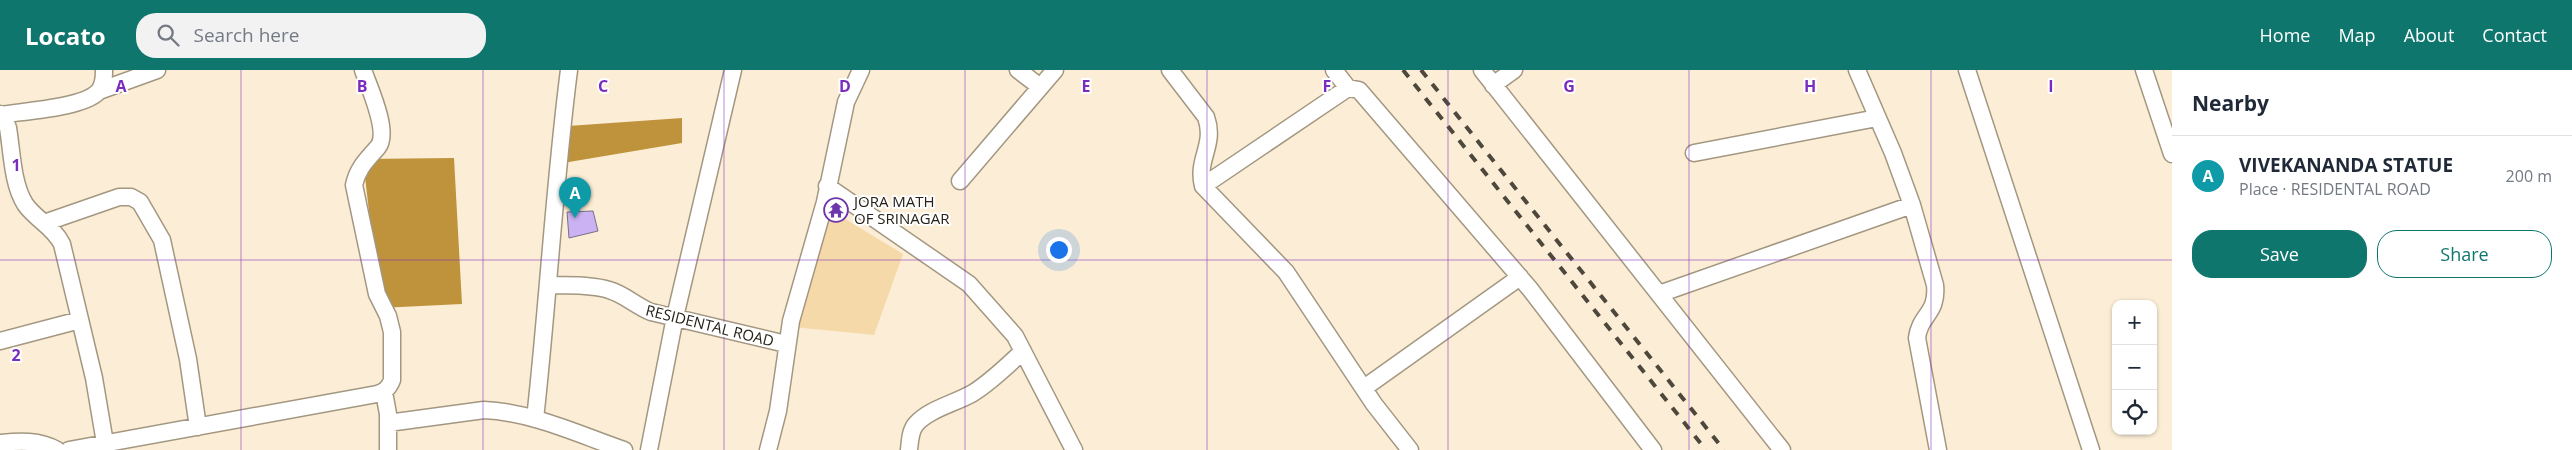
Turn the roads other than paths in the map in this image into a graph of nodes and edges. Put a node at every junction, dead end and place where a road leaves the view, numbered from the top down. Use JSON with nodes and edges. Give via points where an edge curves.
{"nodes":[{"id":1,"x":104,"y":70,"type":"edge"},
{"id":2,"x":157,"y":70,"type":"edge"},
{"id":3,"x":363,"y":70,"type":"edge"},
{"id":4,"x":569,"y":70,"type":"edge"},
{"id":5,"x":734,"y":70,"type":"edge"},
{"id":6,"x":861,"y":70,"type":"edge"},
{"id":7,"x":1018,"y":70,"type":"edge"},
{"id":8,"x":1055,"y":70,"type":"edge"},
{"id":9,"x":1170,"y":70,"type":"edge"},
{"id":10,"x":1334,"y":70,"type":"edge"},
{"id":11,"x":1482,"y":70,"type":"edge"},
{"id":12,"x":1514,"y":70,"type":"edge"},
{"id":13,"x":1857,"y":70,"type":"edge"},
{"id":14,"x":1967,"y":70,"type":"edge"},
{"id":15,"x":2144,"y":70,"type":"edge"},
{"id":16,"x":1494,"y":85,"type":"junction"},
{"id":17,"x":1039,"y":86,"type":"junction"},
{"id":18,"x":1348,"y":88,"type":"junction"},
{"id":19,"x":99,"y":91,"type":"junction"},
{"id":20,"x":0,"y":114,"type":"edge"},
{"id":21,"x":1878,"y":118,"type":"junction"},
{"id":22,"x":1694,"y":153,"type":"dead end"},
{"id":23,"x":2172,"y":154,"type":"edge"},
{"id":24,"x":960,"y":181,"type":"dead end"},
{"id":25,"x":827,"y":186,"type":"junction"},
{"id":26,"x":1203,"y":186,"type":"junction"},
{"id":27,"x":1912,"y":205,"type":"junction"},
{"id":28,"x":44,"y":223,"type":"junction"},
{"id":29,"x":1520,"y":278,"type":"junction"},
{"id":30,"x":549,"y":285,"type":"junction"},
{"id":31,"x":1659,"y":294,"type":"junction"},
{"id":32,"x":675,"y":317,"type":"junction"},
{"id":33,"x":80,"y":320,"type":"junction"},
{"id":34,"x":0,"y":341,"type":"edge"},
{"id":35,"x":786,"y":344,"type":"junction"},
{"id":36,"x":1023,"y":351,"type":"junction"},
{"id":37,"x":1364,"y":388,"type":"junction"},
{"id":38,"x":384,"y":392,"type":"junction"},
{"id":39,"x":535,"y":419,"type":"junction"},
{"id":40,"x":388,"y":423,"type":"junction"},
{"id":41,"x":198,"y":427,"type":"junction"},
{"id":42,"x":0,"y":443,"type":"edge"},
{"id":43,"x":106,"y":443,"type":"junction"},
{"id":44,"x":57,"y":450,"type":"edge"},
{"id":45,"x":69,"y":450,"type":"edge"},
{"id":46,"x":388,"y":450,"type":"edge"},
{"id":47,"x":624,"y":450,"type":"edge"},
{"id":48,"x":648,"y":450,"type":"edge"},
{"id":49,"x":768,"y":450,"type":"edge"},
{"id":50,"x":909,"y":450,"type":"edge"},
{"id":51,"x":1074,"y":450,"type":"edge"},
{"id":52,"x":1410,"y":450,"type":"edge"},
{"id":53,"x":1654,"y":450,"type":"edge"},
{"id":54,"x":1782,"y":450,"type":"edge"},
{"id":55,"x":1938,"y":450,"type":"edge"},
{"id":56,"x":2091,"y":450,"type":"edge"}],
"edges":[{"from":1,"to":19,"type":"street"},
{"from":2,"to":19,"type":"street"},
{"from":3,"to":38,"type":"street","via":[[381,122],[382,137],[379,146],[357,171],[354,185],[377,294],[392,332],[392,380]]},
{"from":4,"to":30,"type":"street","via":[[558,154]]},
{"from":5,"to":32,"type":"street"},
{"from":6,"to":25,"type":"street","via":[[846,102]]},
{"from":7,"to":17,"type":"street"},
{"from":8,"to":17,"type":"street"},
{"from":9,"to":26,"type":"street","via":[[1206,117],[1209,126],[1211,137],[1200,175]]},
{"from":10,"to":18,"type":"street"},
{"from":11,"to":16,"type":"street"},
{"from":12,"to":16,"type":"street"},
{"from":13,"to":21,"type":"street"},
{"from":14,"to":56,"type":"street"},
{"from":15,"to":23,"type":"street"},
{"from":16,"to":31,"type":"street"},
{"from":17,"to":24,"type":"street"},
{"from":18,"to":26,"type":"street"},
{"from":18,"to":29,"type":"street","via":[[1359,90],[1366,97]]},
{"from":19,"to":20,"type":"street","via":[[77,102]]},
{"from":20,"to":28,"type":"street","via":[[8,128],[19,192],[33,214]]},
{"from":21,"to":22,"type":"street"},
{"from":21,"to":27,"type":"street"},
{"from":25,"to":35,"type":"street"},
{"from":25,"to":36,"type":"street","via":[[970,284],[1015,336]]},
{"from":26,"to":37,"type":"street","via":[[1286,272]]},
{"from":27,"to":31,"type":"street"},
{"from":27,"to":55,"type":"street","via":[[1936,286],[1937,299],[1931,312],[1918,326],[1916,338]]},
{"from":28,"to":33,"type":"street","via":[[53,229],[62,244]]},
{"from":28,"to":41,"type":"street","via":[[119,197],[131,197],[140,202],[167,255]]},
{"from":29,"to":37,"type":"street"},
{"from":29,"to":53,"type":"street"},
{"from":30,"to":32,"type":"street","name":"RESIDENTAL ROAD","via":[[608,289],[634,306]]},
{"from":30,"to":39,"type":"street"},
{"from":31,"to":54,"type":"street"},
{"from":32,"to":35,"type":"street","name":"RESIDENTAL ROAD"},
{"from":32,"to":48,"type":"street"},
{"from":33,"to":34,"type":"street"},
{"from":33,"to":43,"type":"street"},
{"from":35,"to":49,"type":"street","via":[[778,411]]},
{"from":36,"to":50,"type":"street","via":[[972,393],[923,418],[911,434]]},
{"from":36,"to":51,"type":"street"},
{"from":37,"to":52,"type":"street"},
{"from":38,"to":40,"type":"street"},
{"from":38,"to":41,"type":"street"},
{"from":39,"to":40,"type":"street","via":[[484,410]]},
{"from":39,"to":47,"type":"street"},
{"from":40,"to":46,"type":"street"},
{"from":41,"to":43,"type":"street"},
{"from":42,"to":44,"type":"street","via":[[24,440]]},
{"from":43,"to":45,"type":"street"}]}
